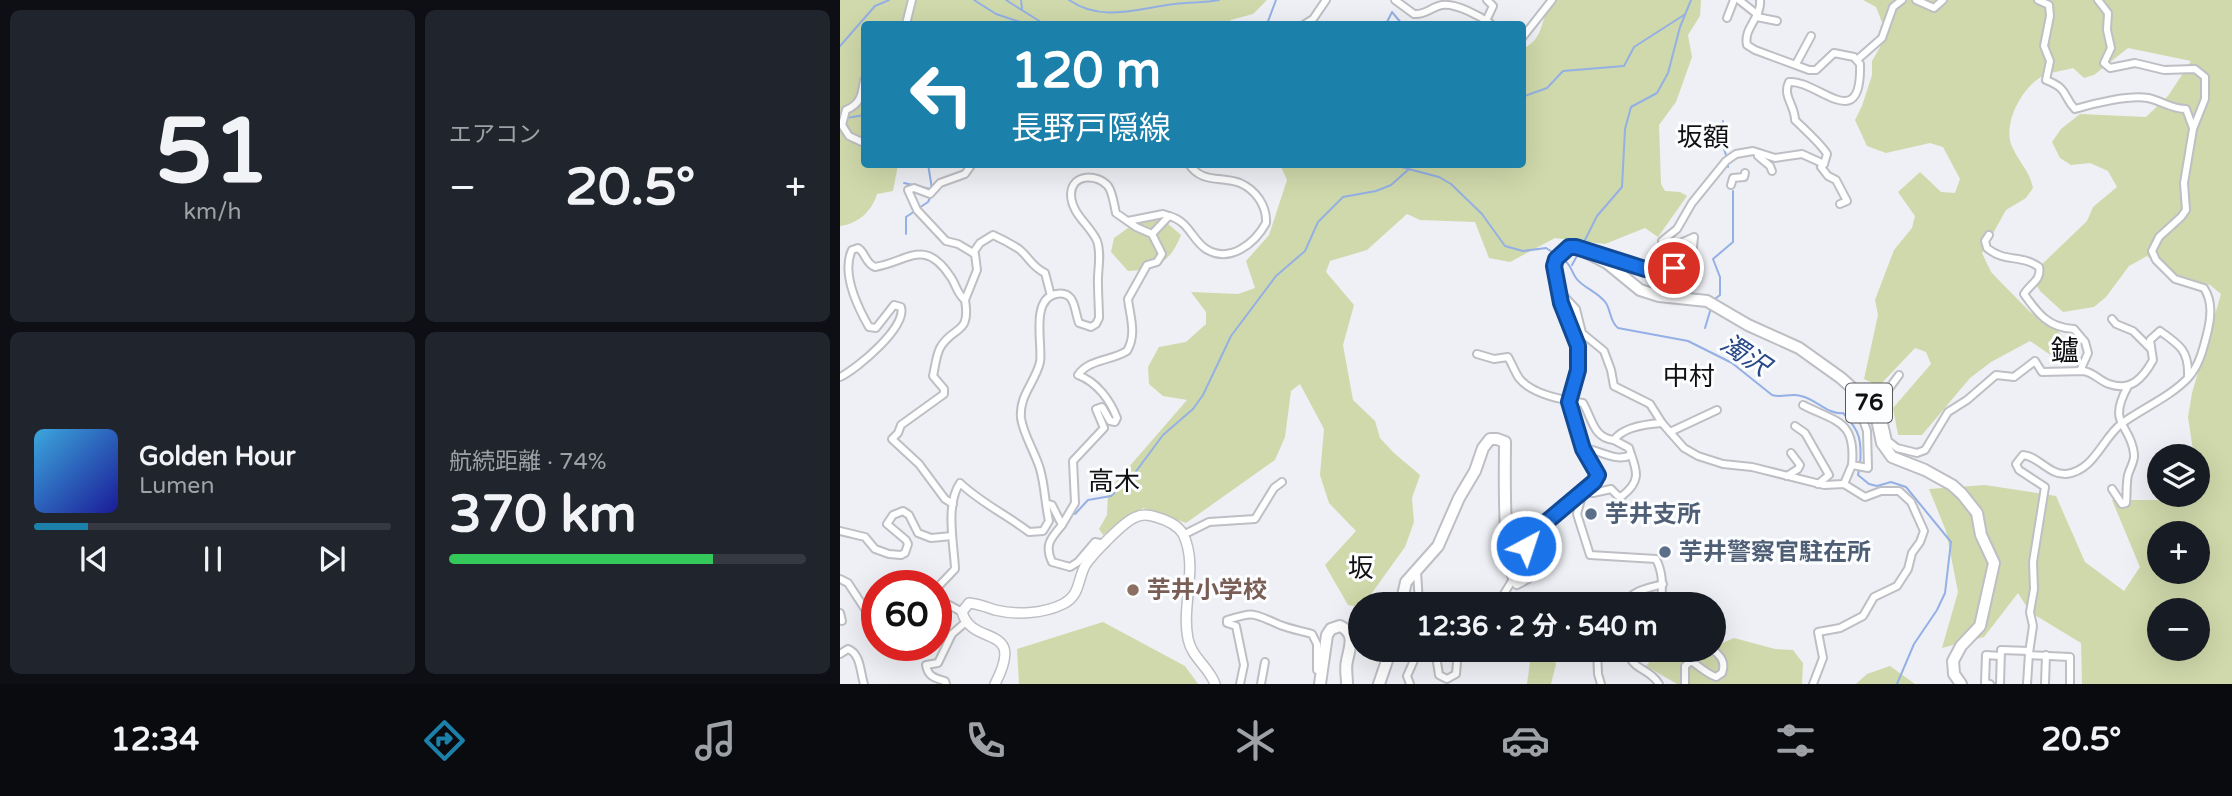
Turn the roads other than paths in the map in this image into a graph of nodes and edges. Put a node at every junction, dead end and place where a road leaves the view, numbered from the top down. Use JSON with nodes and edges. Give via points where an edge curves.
{"nodes":[{"id":1,"x":912,"y":0,"type":"edge"},
{"id":2,"x":1326,"y":0,"type":"edge"},
{"id":3,"x":1395,"y":0,"type":"edge"},
{"id":4,"x":1487,"y":0,"type":"edge"},
{"id":5,"x":1552,"y":0,"type":"edge"},
{"id":6,"x":1737,"y":0,"type":"edge"},
{"id":7,"x":1760,"y":0,"type":"edge"},
{"id":8,"x":1902,"y":0,"type":"edge"},
{"id":9,"x":1916,"y":0,"type":"edge"},
{"id":10,"x":1943,"y":0,"type":"edge"},
{"id":11,"x":2038,"y":0,"type":"edge"},
{"id":12,"x":2098,"y":0,"type":"edge"},
{"id":13,"x":1757,"y":16,"type":"junction"},
{"id":14,"x":1727,"y":18,"type":"dead end"},
{"id":15,"x":907,"y":21,"type":"edge"},
{"id":16,"x":1310,"y":21,"type":"edge"},
{"id":17,"x":1484,"y":21,"type":"edge"},
{"id":18,"x":1489,"y":21,"type":"edge"},
{"id":19,"x":1777,"y":21,"type":"dead end"},
{"id":20,"x":1526,"y":33,"type":"edge"},
{"id":21,"x":1811,"y":36,"type":"dead end"},
{"id":22,"x":1858,"y":59,"type":"junction"},
{"id":23,"x":1796,"y":64,"type":"junction"},
{"id":24,"x":861,"y":99,"type":"edge"},
{"id":25,"x":2193,"y":129,"type":"junction"},
{"id":26,"x":861,"y":141,"type":"edge"},
{"id":27,"x":1755,"y":152,"type":"junction"},
{"id":28,"x":1824,"y":164,"type":"junction"},
{"id":29,"x":969,"y":168,"type":"edge"},
{"id":30,"x":1193,"y":168,"type":"edge"},
{"id":31,"x":1772,"y":171,"type":"dead end"},
{"id":32,"x":1745,"y":173,"type":"dead end"},
{"id":33,"x":1731,"y":185,"type":"dead end"},
{"id":34,"x":1840,"y":204,"type":"dead end"},
{"id":35,"x":1169,"y":216,"type":"junction"},
{"id":36,"x":1128,"y":221,"type":"junction"},
{"id":37,"x":1152,"y":233,"type":"junction"},
{"id":38,"x":1989,"y":235,"type":"dead end"},
{"id":39,"x":1585,"y":251,"type":"junction"},
{"id":40,"x":973,"y":253,"type":"junction"},
{"id":41,"x":1560,"y":292,"type":"junction"},
{"id":42,"x":1051,"y":296,"type":"junction"},
{"id":43,"x":965,"y":300,"type":"junction"},
{"id":44,"x":2112,"y":319,"type":"dead end"},
{"id":45,"x":2150,"y":348,"type":"junction"},
{"id":46,"x":1477,"y":354,"type":"dead end"},
{"id":47,"x":2080,"y":371,"type":"junction"},
{"id":48,"x":1899,"y":375,"type":"dead end"},
{"id":49,"x":840,"y":377,"type":"edge"},
{"id":50,"x":2188,"y":378,"type":"junction"},
{"id":51,"x":2128,"y":386,"type":"junction"},
{"id":52,"x":1856,"y":389,"type":"junction"},
{"id":53,"x":1569,"y":402,"type":"junction"},
{"id":54,"x":1803,"y":405,"type":"dead end"},
{"id":55,"x":1717,"y":411,"type":"dead end"},
{"id":56,"x":1879,"y":415,"type":"junction"},
{"id":57,"x":1662,"y":423,"type":"junction"},
{"id":58,"x":2120,"y":425,"type":"junction"},
{"id":59,"x":1795,"y":426,"type":"dead end"},
{"id":60,"x":1670,"y":432,"type":"junction"},
{"id":61,"x":1614,"y":440,"type":"junction"},
{"id":62,"x":1583,"y":449,"type":"junction"},
{"id":63,"x":1791,"y":453,"type":"dead end"},
{"id":64,"x":1631,"y":455,"type":"junction"},
{"id":65,"x":1857,"y":466,"type":"junction"},
{"id":66,"x":1787,"y":476,"type":"junction"},
{"id":67,"x":1282,"y":482,"type":"dead end"},
{"id":68,"x":1818,"y":484,"type":"junction"},
{"id":69,"x":1844,"y":484,"type":"junction"},
{"id":70,"x":2112,"y":489,"type":"dead end"},
{"id":71,"x":1583,"y":492,"type":"junction"},
{"id":72,"x":953,"y":503,"type":"junction"},
{"id":73,"x":1047,"y":504,"type":"junction"},
{"id":74,"x":1062,"y":525,"type":"junction"},
{"id":75,"x":840,"y":531,"type":"edge"},
{"id":76,"x":952,"y":536,"type":"junction"},
{"id":77,"x":1183,"y":536,"type":"junction"},
{"id":78,"x":1105,"y":544,"type":"junction"},
{"id":79,"x":1417,"y":569,"type":"junction"},
{"id":80,"x":952,"y":572,"type":"edge"},
{"id":81,"x":840,"y":579,"type":"edge"},
{"id":82,"x":1513,"y":579,"type":"junction"},
{"id":83,"x":1663,"y":584,"type":"junction"},
{"id":84,"x":1404,"y":592,"type":"edge"},
{"id":85,"x":1418,"y":592,"type":"edge"},
{"id":86,"x":1504,"y":592,"type":"edge"},
{"id":87,"x":1635,"y":592,"type":"edge"},
{"id":88,"x":1662,"y":592,"type":"edge"},
{"id":89,"x":861,"y":604,"type":"edge"},
{"id":90,"x":952,"y":605,"type":"edge"},
{"id":91,"x":962,"y":612,"type":"junction"},
{"id":92,"x":840,"y":613,"type":"edge"},
{"id":93,"x":840,"y":620,"type":"edge"},
{"id":94,"x":967,"y":621,"type":"junction"},
{"id":95,"x":2029,"y":653,"type":"junction"},
{"id":96,"x":840,"y":654,"type":"edge"},
{"id":97,"x":2046,"y":655,"type":"junction"},
{"id":98,"x":2000,"y":656,"type":"junction"},
{"id":99,"x":1387,"y":662,"type":"edge"},
{"id":100,"x":1413,"y":662,"type":"edge"},
{"id":101,"x":1437,"y":662,"type":"edge"},
{"id":102,"x":1457,"y":662,"type":"edge"},
{"id":103,"x":1597,"y":662,"type":"edge"},
{"id":104,"x":1631,"y":662,"type":"edge"},
{"id":105,"x":1689,"y":662,"type":"edge"},
{"id":106,"x":1692,"y":662,"type":"edge"},
{"id":107,"x":1724,"y":662,"type":"edge"},
{"id":108,"x":1265,"y":663,"type":"dead end"},
{"id":109,"x":1320,"y":682,"type":"edge"},
{"id":110,"x":1598,"y":682,"type":"edge"},
{"id":111,"x":864,"y":684,"type":"edge"},
{"id":112,"x":946,"y":684,"type":"edge"},
{"id":113,"x":952,"y":684,"type":"edge"},
{"id":114,"x":995,"y":684,"type":"edge"},
{"id":115,"x":1215,"y":684,"type":"edge"},
{"id":116,"x":1240,"y":684,"type":"edge"},
{"id":117,"x":1261,"y":684,"type":"edge"},
{"id":118,"x":1347,"y":684,"type":"edge"},
{"id":119,"x":1379,"y":684,"type":"edge"},
{"id":120,"x":1410,"y":684,"type":"edge"},
{"id":121,"x":1659,"y":684,"type":"edge"},
{"id":122,"x":1685,"y":684,"type":"edge"},
{"id":123,"x":1813,"y":684,"type":"edge"},
{"id":124,"x":1961,"y":684,"type":"edge"},
{"id":125,"x":1990,"y":684,"type":"edge"},
{"id":126,"x":2000,"y":684,"type":"edge"},
{"id":127,"x":2027,"y":684,"type":"edge"},
{"id":128,"x":2045,"y":684,"type":"edge"},
{"id":129,"x":2070,"y":684,"type":"edge"}],
"edges":[{"from":1,"to":15,"type":"street"},
{"from":2,"to":16,"type":"street"},
{"from":3,"to":17,"type":"street","via":[[1414,14],[1443,5]]},
{"from":4,"to":18,"type":"street","via":[[1493,6]]},
{"from":5,"to":20,"type":"street"},
{"from":6,"to":13,"type":"street"},
{"from":6,"to":14,"type":"street"},
{"from":7,"to":13,"type":"street"},
{"from":8,"to":22,"type":"street","via":[[1893,7],[1882,38]]},
{"from":9,"to":10,"type":"street","via":[[1934,8]]},
{"from":11,"to":25,"type":"street","via":[[2049,5],[2046,80],[2067,93],[2072,107],[2151,98],[2186,109]]},
{"from":12,"to":25,"type":"street","via":[[2108,13],[2111,48],[2104,63],[2110,68],[2135,63],[2164,70],[2196,69],[2205,77],[2205,99]]},
{"from":13,"to":19,"type":"street"},
{"from":13,"to":23,"type":"street","via":[[1747,45]]},
{"from":21,"to":23,"type":"street"},
{"from":22,"to":23,"type":"street","via":[[1834,53],[1816,70]]},
{"from":22,"to":28,"type":"street","via":[[1861,79],[1847,100],[1838,101],[1800,82],[1787,86],[1795,120],[1822,146]]},
{"from":24,"to":26,"type":"street","via":[[846,110],[842,123],[849,136]]},
{"from":25,"to":50,"type":"street","via":[[2184,183],[2186,210],[2159,237],[2152,251],[2175,279],[2204,288],[2210,303],[2201,358]]},
{"from":27,"to":28,"type":"street","via":[[1775,158],[1802,154]]},
{"from":27,"to":31,"type":"street"},
{"from":27,"to":39,"type":"street","via":[[1736,153],[1726,161],[1677,229],[1662,242],[1667,249],[1694,237],[1692,257],[1682,267],[1645,269]]},
{"from":28,"to":34,"type":"street","via":[[1821,167],[1836,180],[1847,201]]},
{"from":29,"to":40,"type":"street","via":[[940,183],[930,194],[908,190],[917,210],[946,241]]},
{"from":30,"to":35,"type":"street","via":[[1213,180],[1239,183],[1255,195],[1263,204],[1266,223],[1232,255],[1205,249],[1191,230]]},
{"from":32,"to":33,"type":"street"},
{"from":35,"to":36,"type":"street"},
{"from":35,"to":37,"type":"street"},
{"from":36,"to":37,"type":"street"},
{"from":36,"to":42,"type":"street","via":[[1116,213],[1106,184],[1093,178],[1079,179],[1071,190],[1073,204],[1097,241],[1099,257],[1096,324],[1079,323],[1070,296]]},
{"from":37,"to":74,"type":"street","via":[[1162,254],[1147,265],[1128,299],[1133,314],[1131,344],[1122,355],[1091,364],[1078,375],[1092,382],[1117,418],[1111,421],[1102,407],[1096,409],[1104,428],[1073,461],[1075,503]]},
{"from":38,"to":47,"type":"street","via":[[1987,248],[1996,256],[2024,259],[2039,267],[2038,279],[2024,294],[2045,321],[2074,329],[2085,342],[2088,353]]},
{"from":39,"to":41,"type":"main road","number":"76","via":[[1569,247],[1560,255],[1554,266]]},
{"from":39,"to":52,"type":"main road","number":"76","via":[[1640,290],[1718,306],[1799,348]]},
{"from":40,"to":42,"type":"street","via":[[993,235],[1001,239],[1045,273]]},
{"from":40,"to":43,"type":"street","via":[[977,270]]},
{"from":41,"to":53,"type":"main road","number":"76","via":[[1579,356]]},
{"from":41,"to":57,"type":"street","via":[[1576,309],[1582,333],[1604,351],[1614,386],[1650,404]]},
{"from":42,"to":73,"type":"street","via":[[1040,321],[1038,372],[1021,405],[1022,423],[1041,470]]},
{"from":43,"to":49,"type":"street","via":[[939,261],[931,257],[910,254],[875,267],[864,260],[861,250],[852,250],[849,274],[869,327],[881,325],[894,305],[903,312],[884,341]]},
{"from":43,"to":72,"type":"street","via":[[967,319],[941,346],[936,360],[933,376],[944,394],[901,425],[892,439]]},
{"from":44,"to":45,"type":"street"},
{"from":45,"to":50,"type":"street","via":[[2150,340],[2160,331],[2182,348],[2188,360]]},
{"from":45,"to":51,"type":"street","via":[[2153,360]]},
{"from":46,"to":53,"type":"street","via":[[1508,357],[1520,380]]},
{"from":47,"to":51,"type":"street","via":[[2109,384]]},
{"from":47,"to":56,"type":"street","via":[[2042,372],[2035,361],[2014,377],[1996,375],[1948,412],[1925,450],[1917,453],[1897,449],[1888,441]]},
{"from":48,"to":56,"type":"street","via":[[1885,394]]},
{"from":50,"to":58,"type":"street"},
{"from":51,"to":58,"type":"street","via":[[2120,400]]},
{"from":52,"to":56,"type":"main road","number":"76"},
{"from":52,"to":65,"type":"street","via":[[1868,443],[1868,468]]},
{"from":53,"to":61,"type":"street","via":[[1583,403],[1591,426]]},
{"from":53,"to":62,"type":"main road","number":"76"},
{"from":54,"to":65,"type":"street","via":[[1843,424],[1851,434]]},
{"from":55,"to":60,"type":"street"},
{"from":56,"to":124,"type":"main road","number":"76","via":[[1882,443],[1892,457],[1952,485],[1971,504],[1994,563],[1980,626],[1953,661]]},
{"from":57,"to":60,"type":"street"},
{"from":57,"to":61,"type":"street","via":[[1621,432]]},
{"from":58,"to":70,"type":"street","via":[[2134,457],[2126,503],[2122,504]]},
{"from":58,"to":95,"type":"street","via":[[2093,459],[2069,473],[2054,471],[2030,455],[2022,455],[2016,464],[2045,487],[2033,562]]},
{"from":59,"to":68,"type":"street","via":[[1805,433],[1829,475]]},
{"from":60,"to":66,"type":"street","via":[[1698,456]]},
{"from":61,"to":64,"type":"street","via":[[1629,448]]},
{"from":62,"to":64,"type":"street","via":[[1617,457]]},
{"from":62,"to":71,"type":"main road","number":"76","via":[[1598,475]]},
{"from":63,"to":66,"type":"street","via":[[1800,465]]},
{"from":64,"to":71,"type":"street","via":[[1636,475],[1622,496],[1611,489]]},
{"from":65,"to":69,"type":"street"},
{"from":66,"to":68,"type":"street"},
{"from":67,"to":77,"type":"street","via":[[1255,519],[1209,522]]},
{"from":68,"to":69,"type":"street"},
{"from":69,"to":123,"type":"street","via":[[1865,497],[1899,491],[1911,502],[1924,531],[1897,586],[1874,597],[1863,615],[1840,628],[1818,632],[1823,658]]},
{"from":71,"to":82,"type":"main road","via":[[1527,540],[1526,579],[1517,583]]},
{"from":71,"to":83,"type":"street","via":[[1577,514],[1590,555],[1656,559]]},
{"from":72,"to":73,"type":"street","via":[[960,483],[973,496],[1035,533],[1047,526]]},
{"from":72,"to":76,"type":"street"},
{"from":73,"to":74,"type":"street"},
{"from":74,"to":78,"type":"street","via":[[1048,545],[1057,565],[1070,567],[1095,542]]},
{"from":75,"to":76,"type":"street","via":[[865,537],[875,548],[901,555],[906,540],[887,524],[903,511],[918,533]]},
{"from":76,"to":80,"type":"street"},
{"from":77,"to":78,"type":"main road","via":[[1174,524],[1136,516]]},
{"from":77,"to":115,"type":"main road","via":[[1190,571],[1188,639]]},
{"from":78,"to":91,"type":"main road","via":[[1085,567],[1078,591],[1064,604],[1025,613],[970,603]]},
{"from":79,"to":82,"type":"main road","via":[[1438,546],[1483,448],[1490,439],[1497,439],[1505,442],[1505,524]]},
{"from":79,"to":84,"type":"main road"},
{"from":79,"to":85,"type":"street"},
{"from":81,"to":89,"type":"street","via":[[848,583]]},
{"from":82,"to":86,"type":"street"},
{"from":83,"to":87,"type":"street"},
{"from":83,"to":88,"type":"street"},
{"from":90,"to":91,"type":"street"},
{"from":91,"to":94,"type":"main road"},
{"from":92,"to":93,"type":"street"},
{"from":94,"to":112,"type":"street","via":[[952,634],[938,663],[926,665],[934,679]]},
{"from":94,"to":114,"type":"main road","via":[[1004,646],[1003,669]]},
{"from":95,"to":97,"type":"street"},
{"from":95,"to":98,"type":"street","via":[[2001,650]]},
{"from":95,"to":127,"type":"street"},
{"from":96,"to":111,"type":"street","via":[[853,651]]},
{"from":97,"to":128,"type":"street"},
{"from":97,"to":129,"type":"street","via":[[2070,656]]},
{"from":98,"to":125,"type":"street","via":[[1986,655],[1984,683]]},
{"from":98,"to":126,"type":"street"},
{"from":99,"to":119,"type":"main road"},
{"from":100,"to":120,"type":"street","via":[[1406,676]]},
{"from":101,"to":102,"type":"street","via":[[1439,675],[1447,679],[1456,674]]},
{"from":103,"to":110,"type":"street"},
{"from":104,"to":121,"type":"street","via":[[1655,676]]},
{"from":105,"to":122,"type":"street"},
{"from":106,"to":107,"type":"street","via":[[1716,677],[1722,673]]},
{"from":108,"to":117,"type":"street"},
{"from":109,"to":116,"type":"street","via":[[1312,634],[1264,615],[1248,614],[1227,620],[1236,626],[1244,665]]},
{"from":109,"to":118,"type":"main road","via":[[1327,635],[1340,626],[1352,637]]},
{"from":112,"to":113,"type":"street"}]}
